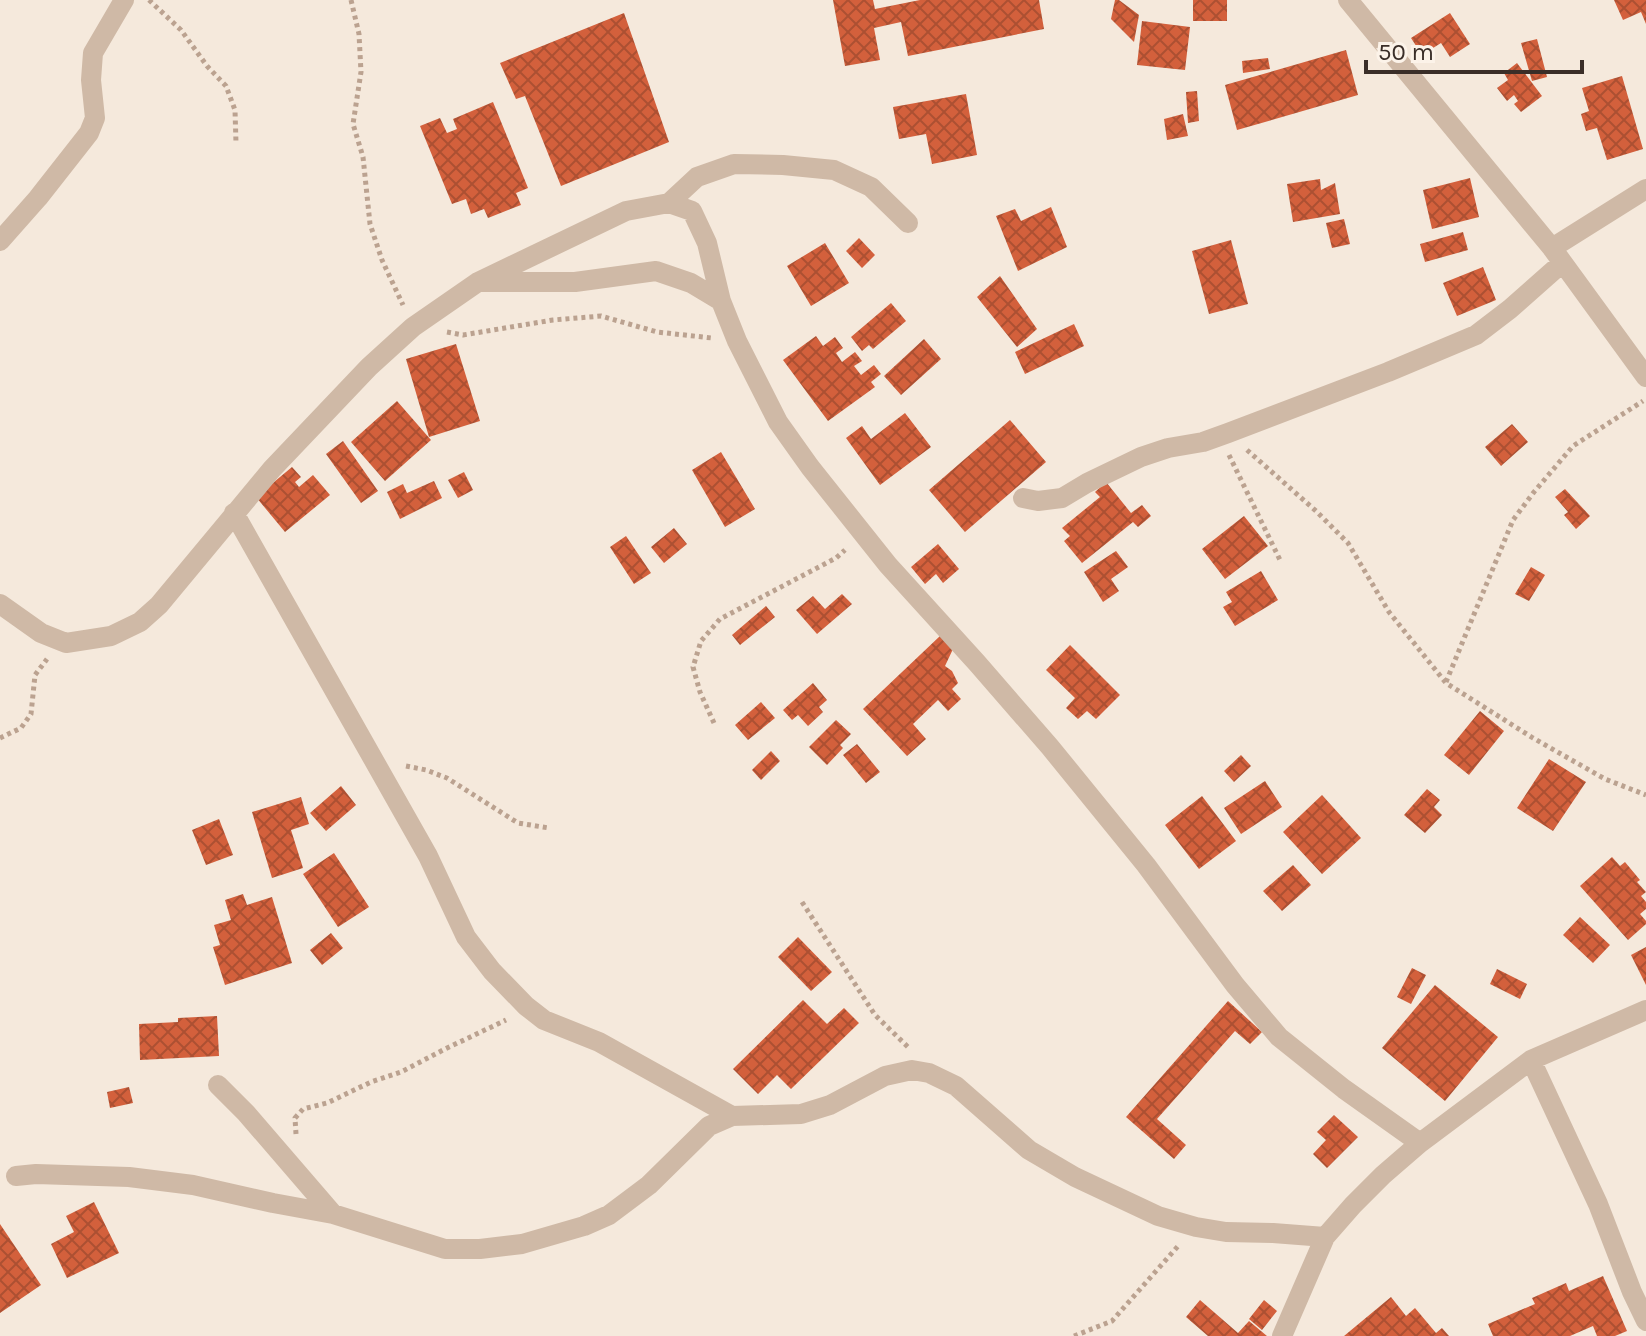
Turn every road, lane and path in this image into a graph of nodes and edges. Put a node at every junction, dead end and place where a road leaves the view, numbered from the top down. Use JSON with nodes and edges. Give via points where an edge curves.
{"nodes":[{"id":1,"x":124,"y":0,"type":"edge"},
{"id":2,"x":149,"y":0,"type":"edge"},
{"id":3,"x":351,"y":0,"type":"edge"},
{"id":4,"x":1348,"y":0,"type":"edge"},
{"id":5,"x":236,"y":143,"type":"dead end"},
{"id":6,"x":1646,"y":189,"type":"edge"},
{"id":7,"x":669,"y":203,"type":"junction"},
{"id":8,"x":908,"y":223,"type":"dead end"},
{"id":9,"x":0,"y":241,"type":"edge"},
{"id":10,"x":1557,"y":255,"type":"junction"},
{"id":11,"x":478,"y":282,"type":"junction"},
{"id":12,"x":721,"y":301,"type":"junction"},
{"id":13,"x":413,"y":327,"type":"junction"},
{"id":14,"x":737,"y":341,"type":"junction"},
{"id":15,"x":1646,"y":377,"type":"edge"},
{"id":16,"x":1646,"y":399,"type":"edge"},
{"id":17,"x":1224,"y":435,"type":"junction"},
{"id":18,"x":1023,"y":498,"type":"dead end"},
{"id":19,"x":234,"y":513,"type":"junction"},
{"id":20,"x":864,"y":534,"type":"junction"},
{"id":21,"x":1280,"y":560,"type":"dead end"},
{"id":22,"x":0,"y":604,"type":"edge"},
{"id":23,"x":66,"y":643,"type":"junction"},
{"id":24,"x":1446,"y":683,"type":"junction"},
{"id":25,"x":714,"y":723,"type":"dead end"},
{"id":26,"x":0,"y":738,"type":"edge"},
{"id":27,"x":377,"y":763,"type":"junction"},
{"id":28,"x":1646,"y":795,"type":"edge"},
{"id":29,"x":549,"y":828,"type":"dead end"},
{"id":30,"x":802,"y":902,"type":"dead end"},
{"id":31,"x":526,"y":1006,"type":"junction"},
{"id":32,"x":1646,"y":1010,"type":"edge"},
{"id":33,"x":1531,"y":1060,"type":"junction"},
{"id":34,"x":929,"y":1073,"type":"junction"},
{"id":35,"x":218,"y":1085,"type":"dead end"},
{"id":36,"x":732,"y":1116,"type":"junction"},
{"id":37,"x":296,"y":1134,"type":"dead end"},
{"id":38,"x":1420,"y":1143,"type":"junction"},
{"id":39,"x":16,"y":1176,"type":"dead end"},
{"id":40,"x":333,"y":1214,"type":"junction"},
{"id":41,"x":1196,"y":1227,"type":"junction"},
{"id":42,"x":1325,"y":1237,"type":"junction"},
{"id":43,"x":1646,"y":1321,"type":"edge"},
{"id":44,"x":1074,"y":1336,"type":"edge"},
{"id":45,"x":1282,"y":1336,"type":"edge"}],
"edges":[{"from":1,"to":9,"type":"street","via":[[93,53],[95,118],[89,133]]},
{"from":2,"to":5,"type":"path","via":[[226,86],[235,110]]},
{"from":3,"to":13,"type":"path","via":[[361,72],[353,124],[363,157],[370,224]]},
{"from":4,"to":10,"type":"street"},
{"from":6,"to":10,"type":"street"},
{"from":7,"to":8,"type":"street","via":[[697,177],[734,164],[783,165],[834,170],[871,187]]},
{"from":7,"to":11,"type":"street","via":[[626,211]]},
{"from":7,"to":12,"type":"street","via":[[692,211],[707,243]]},
{"from":10,"to":15,"type":"street"},
{"from":10,"to":17,"type":"street","via":[[1510,309],[1476,335]]},
{"from":11,"to":12,"type":"street","via":[[575,282],[656,271]]},
{"from":11,"to":13,"type":"street"},
{"from":12,"to":14,"type":"street"},
{"from":13,"to":14,"type":"path","via":[[463,335],[601,316],[657,332]]},
{"from":13,"to":19,"type":"street"},
{"from":14,"to":20,"type":"street","via":[[778,422]]},
{"from":16,"to":24,"type":"path","via":[[1573,446],[1513,520]]},
{"from":17,"to":18,"type":"street","via":[[1141,457],[1062,498]]},
{"from":17,"to":21,"type":"path"},
{"from":17,"to":24,"type":"path","via":[[1348,543],[1389,612]]},
{"from":19,"to":23,"type":"street","via":[[140,622],[111,636]]},
{"from":19,"to":27,"type":"street"},
{"from":20,"to":25,"type":"path","via":[[836,558],[720,619],[701,641],[693,667]]},
{"from":20,"to":38,"type":"street","via":[[1050,747],[1279,1037]]},
{"from":22,"to":23,"type":"street","via":[[41,633]]},
{"from":23,"to":26,"type":"path","via":[[35,675],[31,714],[21,728]]},
{"from":24,"to":28,"type":"path","via":[[1605,779]]},
{"from":27,"to":29,"type":"path","via":[[426,770],[518,823]]},
{"from":27,"to":31,"type":"street","via":[[466,937]]},
{"from":30,"to":34,"type":"path","via":[[875,1015]]},
{"from":31,"to":36,"type":"street"},
{"from":31,"to":37,"type":"path","via":[[401,1072],[303,1109],[295,1118]]},
{"from":32,"to":33,"type":"street"},
{"from":33,"to":38,"type":"street"},
{"from":33,"to":43,"type":"street"},
{"from":34,"to":36,"type":"street","via":[[912,1070],[885,1076],[801,1114]]},
{"from":34,"to":41,"type":"street","via":[[956,1086],[1029,1150],[1075,1177],[1158,1216]]},
{"from":35,"to":40,"type":"street"},
{"from":36,"to":40,"type":"street","via":[[709,1126],[649,1185],[609,1215],[522,1244],[445,1249]]},
{"from":38,"to":42,"type":"street"},
{"from":39,"to":40,"type":"street","via":[[129,1177]]},
{"from":41,"to":42,"type":"street"},
{"from":41,"to":44,"type":"path","via":[[1112,1321]]},
{"from":42,"to":45,"type":"street"}]}
